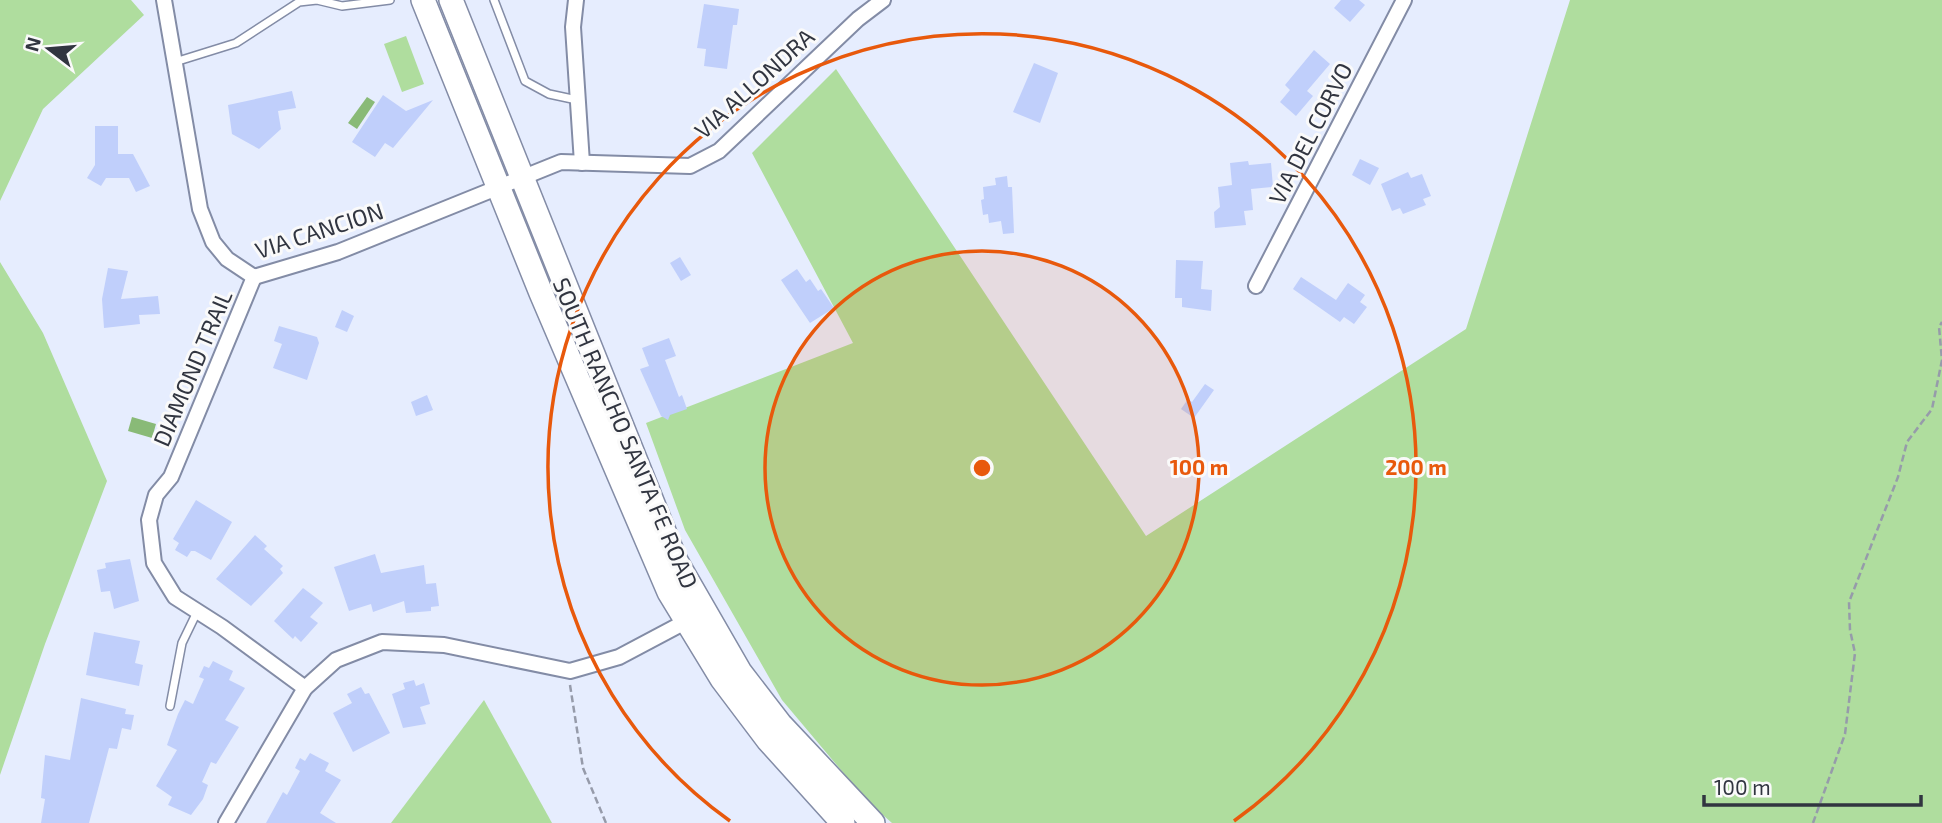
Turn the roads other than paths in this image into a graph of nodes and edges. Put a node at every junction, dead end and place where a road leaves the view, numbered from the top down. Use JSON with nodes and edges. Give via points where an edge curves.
{"nodes":[{"id":1,"x":164,"y":0,"type":"edge"},
{"id":2,"x":390,"y":0,"type":"edge"},
{"id":3,"x":423,"y":0,"type":"edge"},
{"id":4,"x":451,"y":0,"type":"edge"},
{"id":5,"x":494,"y":0,"type":"edge"},
{"id":6,"x":576,"y":0,"type":"edge"},
{"id":7,"x":883,"y":0,"type":"edge"},
{"id":8,"x":1404,"y":0,"type":"edge"},
{"id":9,"x":175,"y":62,"type":"junction"},
{"id":10,"x":577,"y":100,"type":"junction"},
{"id":11,"x":582,"y":163,"type":"junction"},
{"id":12,"x":521,"y":178,"type":"junction"},
{"id":13,"x":498,"y":187,"type":"junction"},
{"id":14,"x":254,"y":277,"type":"junction"},
{"id":15,"x":1256,"y":286,"type":"dead end"},
{"id":16,"x":197,"y":612,"type":"junction"},
{"id":17,"x":685,"y":622,"type":"junction"},
{"id":18,"x":305,"y":688,"type":"junction"},
{"id":19,"x":170,"y":706,"type":"dead end"},
{"id":20,"x":226,"y":823,"type":"edge"},
{"id":21,"x":843,"y":823,"type":"edge"},
{"id":22,"x":873,"y":823,"type":"edge"}],
"edges":[{"from":1,"to":9,"type":"street","name":"VIA CANCION"},
{"from":2,"to":9,"type":"lane","via":[[342,6],[317,0],[299,2],[236,43]]},
{"from":3,"to":13,"type":"main road","name":"SOUTH RANCHO SANTA FE ROAD"},
{"from":4,"to":12,"type":"main road","name":"SOUTH RANCHO SANTA FE ROAD"},
{"from":5,"to":10,"type":"lane","via":[[525,81],[550,94]]},
{"from":6,"to":10,"type":"street"},
{"from":7,"to":11,"type":"street","name":"VIA ALLONDRA","via":[[719,151],[690,166]]},
{"from":8,"to":15,"type":"street","name":"VIA DEL CORVO"},
{"from":9,"to":14,"type":"street","name":"VIA CANCION","via":[[200,209],[213,242],[227,259]]},
{"from":10,"to":11,"type":"street"},
{"from":11,"to":12,"type":"street","name":"VIA ALLONDRA","via":[[561,162]]},
{"from":12,"to":13,"type":"street","name":"VIA CANCION"},
{"from":12,"to":22,"type":"main road","name":"SOUTH RANCHO SANTA FE ROAD","via":[[652,506],[704,613],[740,672],[780,724]]},
{"from":13,"to":14,"type":"street","name":"VIA CANCION","via":[[338,252]]},
{"from":13,"to":17,"type":"main road","name":"SOUTH RANCHO SANTA FE ROAD","via":[[647,547]]},
{"from":14,"to":16,"type":"street","name":"DIAMOND TRAIL","via":[[149,520],[154,564],[174,597]]},
{"from":16,"to":18,"type":"street","name":"DIAMOND TRAIL"},
{"from":16,"to":19,"type":"lane","via":[[182,643]]},
{"from":17,"to":18,"type":"street","via":[[619,657],[570,671],[444,645],[382,642],[336,660]]},
{"from":17,"to":21,"type":"main road","name":"SOUTH RANCHO SANTA FE ROAD","via":[[768,740]]},
{"from":18,"to":20,"type":"street"}]}
